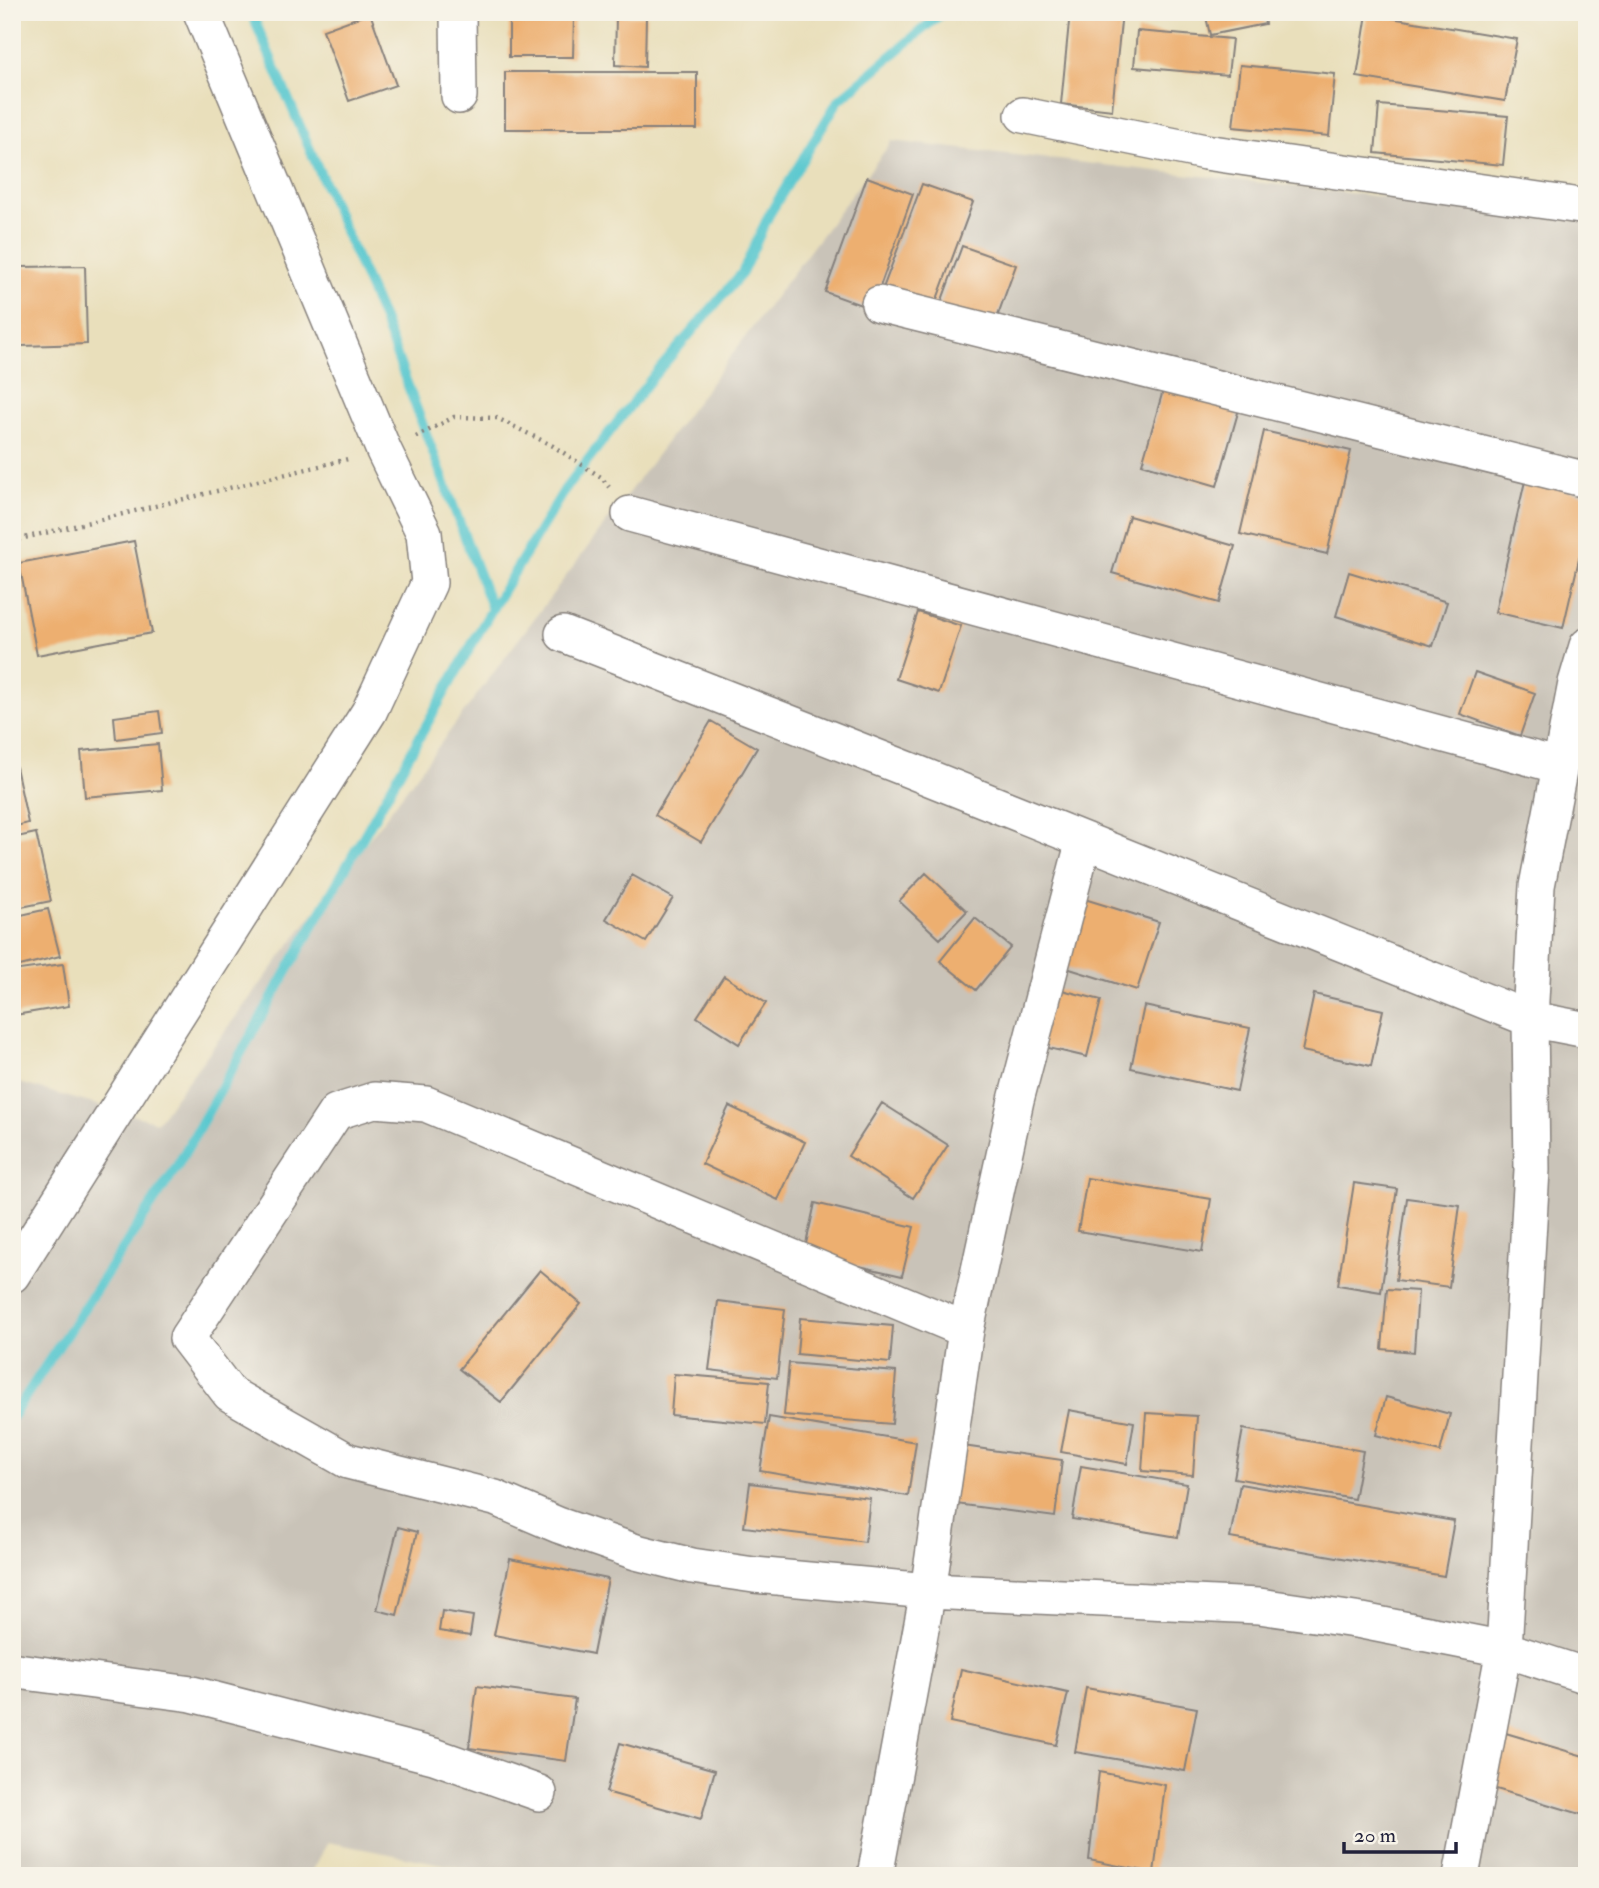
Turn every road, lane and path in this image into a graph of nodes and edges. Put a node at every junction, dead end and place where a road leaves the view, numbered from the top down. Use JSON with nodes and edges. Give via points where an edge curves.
{"nodes":[{"id":1,"x":201,"y":12,"type":"edge"},
{"id":2,"x":458,"y":12,"type":"edge"},
{"id":3,"x":459,"y":96,"type":"dead end"},
{"id":4,"x":1023,"y":115,"type":"dead end"},
{"id":5,"x":1587,"y":207,"type":"edge"},
{"id":6,"x":879,"y":304,"type":"dead end"},
{"id":7,"x":389,"y":449,"type":"junction"},
{"id":8,"x":601,"y":477,"type":"dead end"},
{"id":9,"x":1587,"y":480,"type":"edge"},
{"id":10,"x":630,"y":514,"type":"dead end"},
{"id":11,"x":12,"y":541,"type":"edge"},
{"id":12,"x":564,"y":634,"type":"dead end"},
{"id":13,"x":1587,"y":646,"type":"edge"},
{"id":14,"x":1560,"y":766,"type":"junction"},
{"id":15,"x":1084,"y":840,"type":"junction"},
{"id":16,"x":1530,"y":1019,"type":"junction"},
{"id":17,"x":1587,"y":1030,"type":"edge"},
{"id":18,"x":12,"y":1275,"type":"edge"},
{"id":19,"x":966,"y":1330,"type":"junction"},
{"id":20,"x":928,"y":1591,"type":"junction"},
{"id":21,"x":1504,"y":1650,"type":"junction"},
{"id":22,"x":12,"y":1673,"type":"edge"},
{"id":23,"x":1587,"y":1676,"type":"edge"},
{"id":24,"x":539,"y":1793,"type":"dead end"},
{"id":25,"x":875,"y":1876,"type":"edge"},
{"id":26,"x":1461,"y":1876,"type":"edge"}],
"edges":[{"from":1,"to":7,"type":"street"},
{"from":2,"to":3,"type":"street"},
{"from":4,"to":5,"type":"street","via":[[1205,152]]},
{"from":6,"to":9,"type":"street"},
{"from":7,"to":8,"type":"path","via":[[454,417],[497,418]]},
{"from":7,"to":11,"type":"path"},
{"from":7,"to":18,"type":"street","via":[[424,533],[429,583],[369,712]]},
{"from":10,"to":14,"type":"street"},
{"from":12,"to":15,"type":"street"},
{"from":13,"to":14,"type":"street"},
{"from":14,"to":16,"type":"street","via":[[1537,886]]},
{"from":15,"to":16,"type":"street"},
{"from":15,"to":19,"type":"street","via":[[1016,1100]]},
{"from":16,"to":17,"type":"street"},
{"from":16,"to":21,"type":"street","via":[[1532,1170]]},
{"from":19,"to":20,"type":"street"},
{"from":19,"to":20,"type":"street","via":[[426,1104],[374,1100],[336,1112],[187,1338],[230,1394],[348,1461],[495,1498],[636,1552],[692,1566]]},
{"from":20,"to":21,"type":"street","via":[[1259,1606],[1363,1621]]},
{"from":20,"to":25,"type":"street"},
{"from":21,"to":23,"type":"street"},
{"from":21,"to":26,"type":"street"},
{"from":22,"to":24,"type":"street","via":[[192,1694],[434,1756]]}]}
